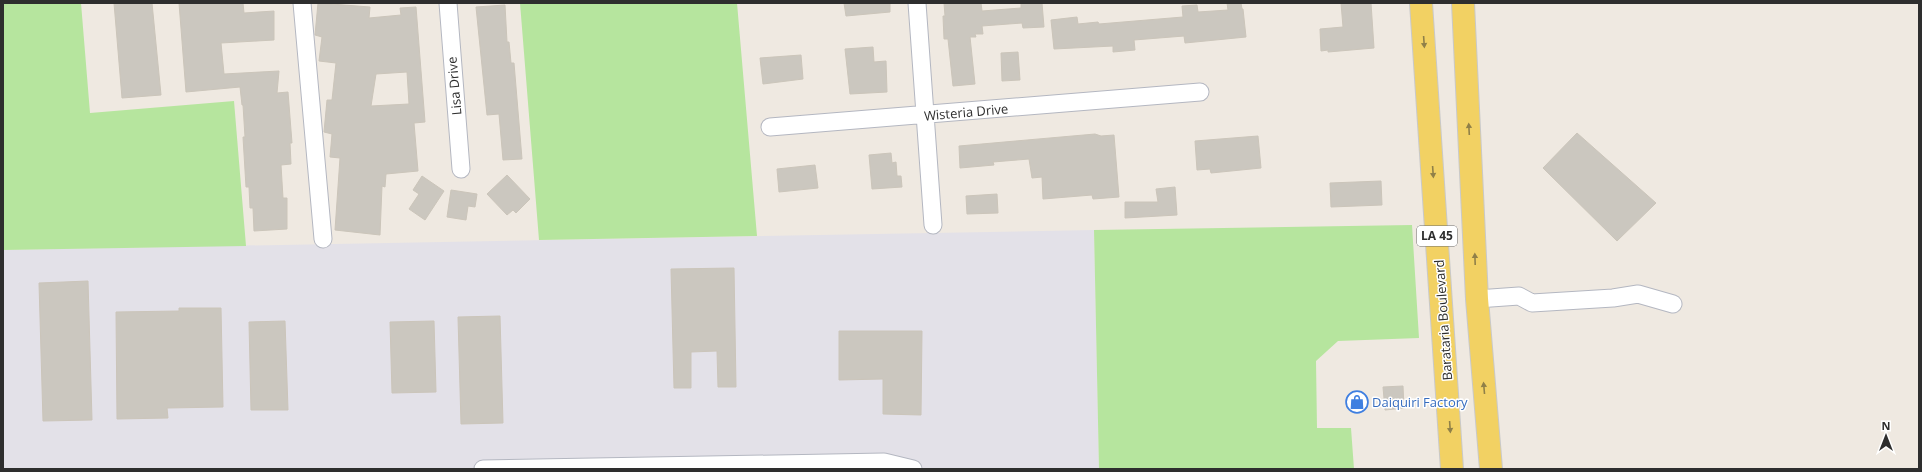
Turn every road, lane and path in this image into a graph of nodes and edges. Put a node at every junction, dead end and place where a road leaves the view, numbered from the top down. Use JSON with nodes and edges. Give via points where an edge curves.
{"nodes":[{"id":1,"x":302,"y":3,"type":"edge"},
{"id":2,"x":448,"y":3,"type":"edge"},
{"id":3,"x":917,"y":3,"type":"edge"},
{"id":4,"x":1421,"y":3,"type":"edge"},
{"id":5,"x":1463,"y":3,"type":"edge"},
{"id":6,"x":1200,"y":92,"type":"dead end"},
{"id":7,"x":926,"y":115,"type":"junction"},
{"id":8,"x":770,"y":127,"type":"dead end"},
{"id":9,"x":461,"y":169,"type":"dead end"},
{"id":10,"x":933,"y":226,"type":"dead end"},
{"id":11,"x":322,"y":239,"type":"dead end"},
{"id":12,"x":1477,"y":299,"type":"junction"},
{"id":13,"x":1673,"y":304,"type":"dead end"},
{"id":14,"x":483,"y":469,"type":"edge"},
{"id":15,"x":913,"y":469,"type":"edge"},
{"id":16,"x":1452,"y":469,"type":"edge"},
{"id":17,"x":1490,"y":469,"type":"edge"}],
"edges":[{"from":1,"to":11,"type":"street"},
{"from":2,"to":9,"type":"street","name":"Lisa Drive"},
{"from":3,"to":7,"type":"street"},
{"from":4,"to":16,"type":"main road","name":"Barataria Boulevard","number":"LA 45","one_way":true},
{"from":12,"to":5,"type":"main road","number":"LA 45","one_way":true},
{"from":6,"to":7,"type":"street","name":"Wisteria Drive"},
{"from":7,"to":8,"type":"street","name":"Wisteria Drive"},
{"from":7,"to":10,"type":"street"},
{"from":12,"to":13,"type":"street","via":[[1519,296],[1532,303],[1638,294]]},
{"from":17,"to":12,"type":"main road","number":"LA 45","one_way":true},
{"from":14,"to":15,"type":"street","via":[[886,462]]}]}
